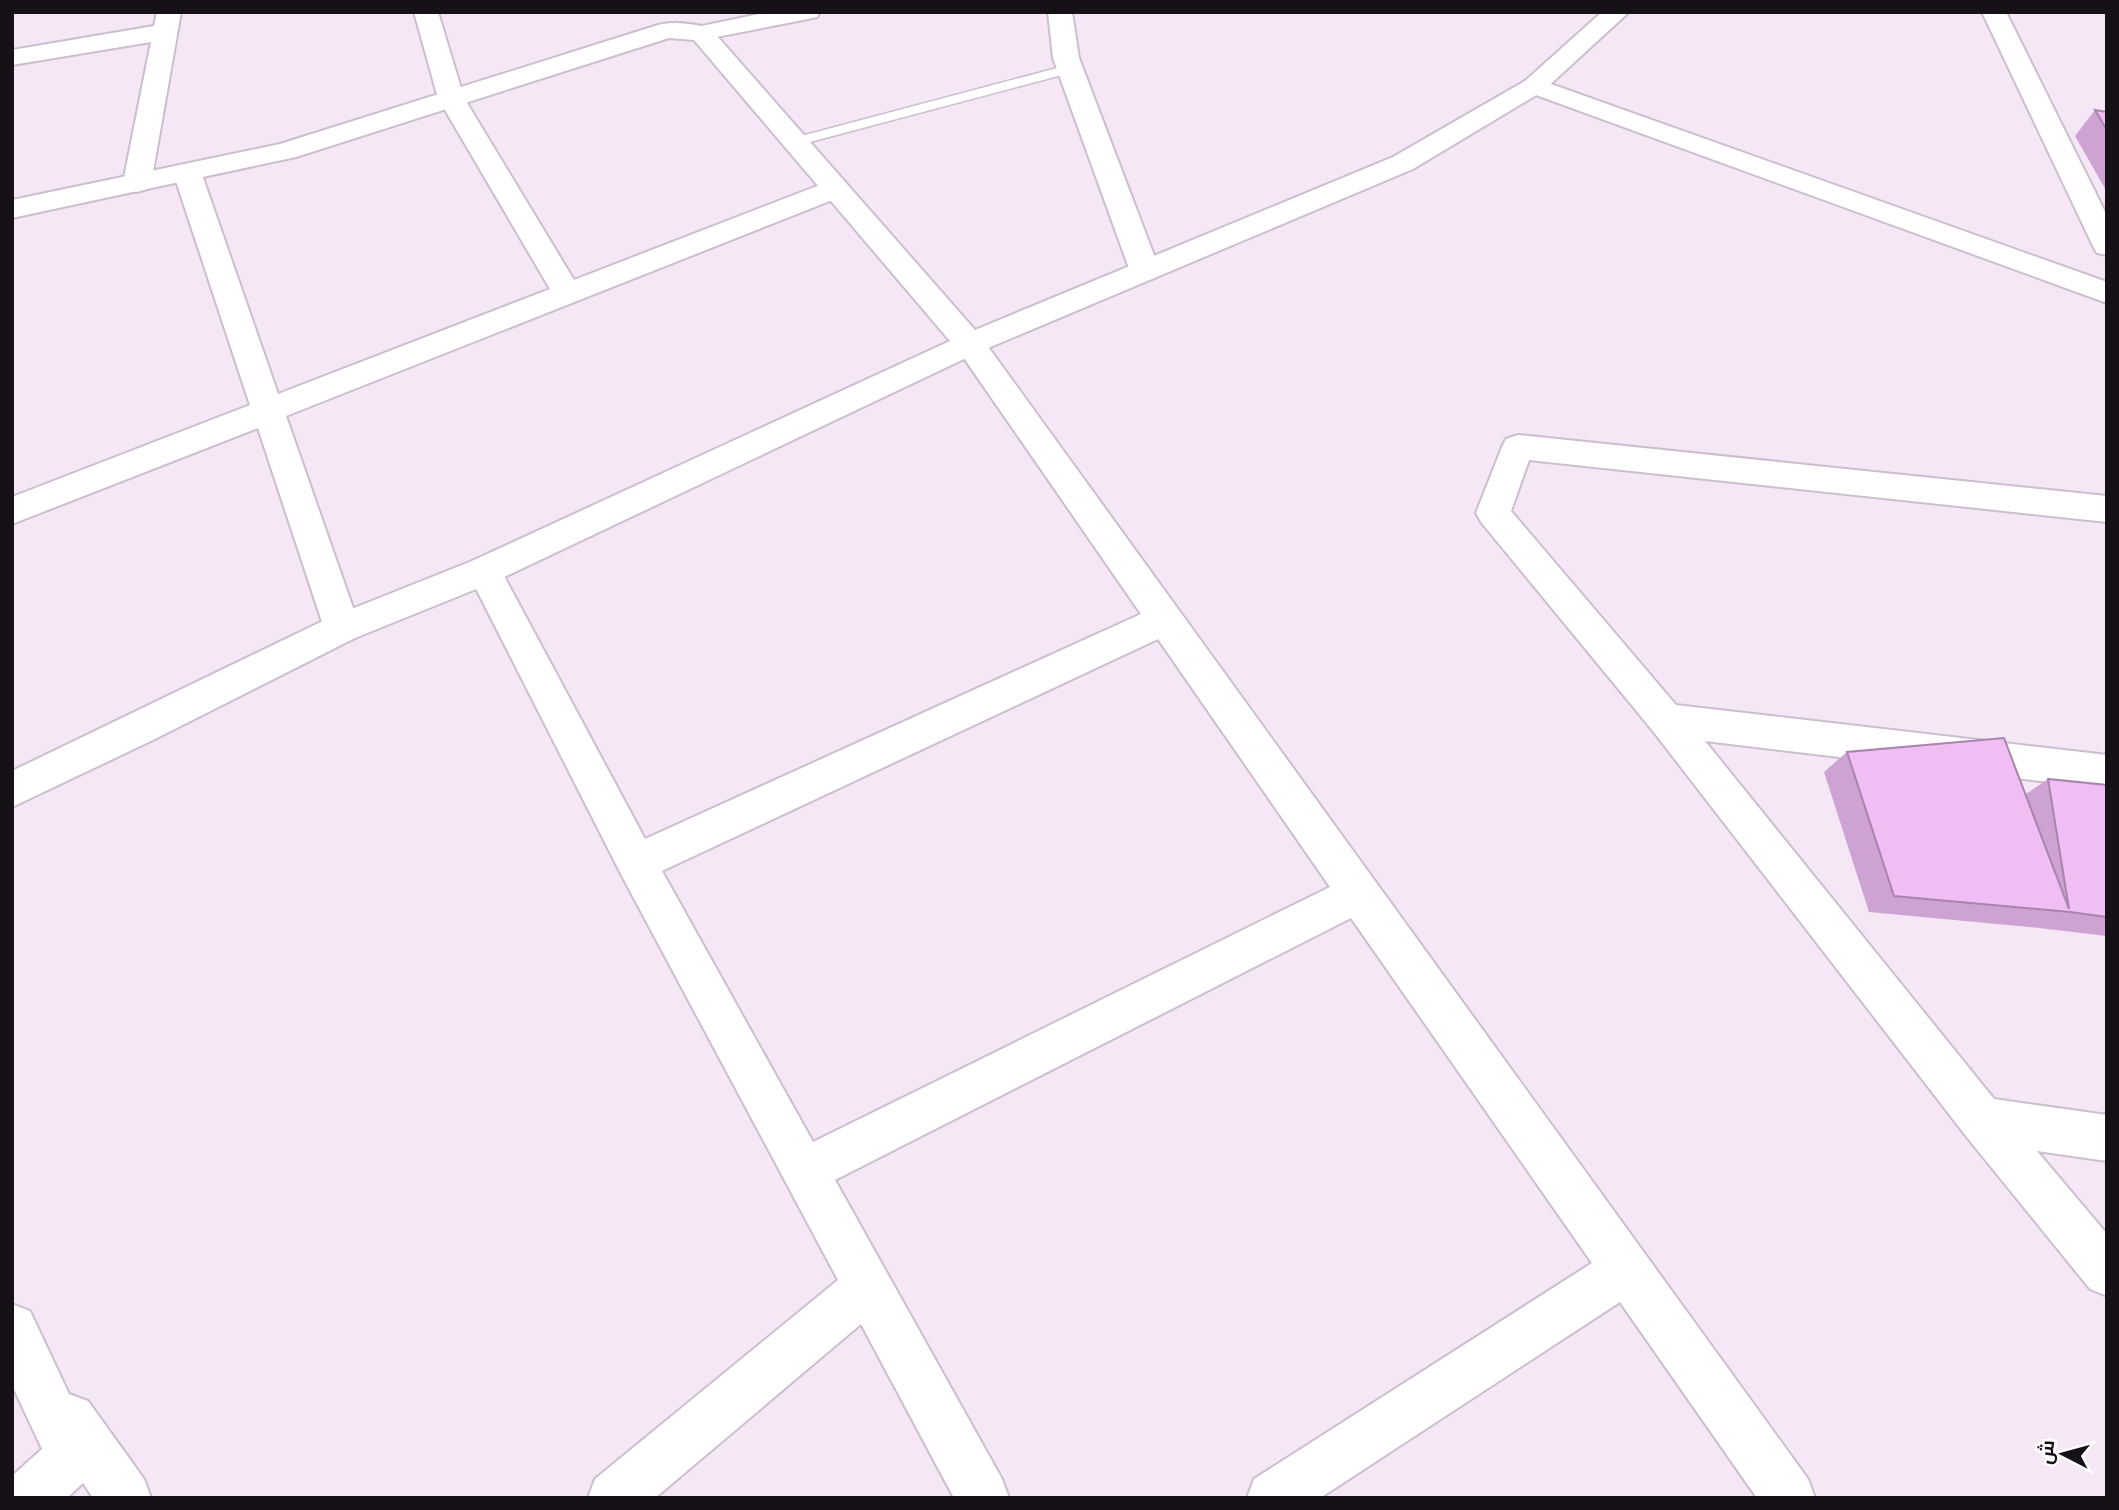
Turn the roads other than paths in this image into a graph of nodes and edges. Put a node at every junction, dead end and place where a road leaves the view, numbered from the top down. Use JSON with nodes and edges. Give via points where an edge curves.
{"nodes":[{"id":1,"x":426,"y":12,"type":"edge"},
{"id":2,"x":808,"y":12,"type":"edge"},
{"id":3,"x":1060,"y":12,"type":"edge"},
{"id":4,"x":1617,"y":12,"type":"edge"},
{"id":5,"x":1994,"y":12,"type":"edge"},
{"id":6,"x":167,"y":22,"type":"edge"},
{"id":7,"x":701,"y":33,"type":"junction"},
{"id":8,"x":12,"y":58,"type":"edge"},
{"id":9,"x":1072,"y":68,"type":"junction"},
{"id":10,"x":1534,"y":86,"type":"junction"},
{"id":11,"x":451,"y":98,"type":"junction"},
{"id":12,"x":795,"y":142,"type":"junction"},
{"id":13,"x":187,"y":172,"type":"junction"},
{"id":14,"x":137,"y":183,"type":"junction"},
{"id":15,"x":835,"y":189,"type":"junction"},
{"id":16,"x":12,"y":209,"type":"edge"},
{"id":17,"x":2107,"y":246,"type":"edge"},
{"id":18,"x":1145,"y":271,"type":"junction"},
{"id":19,"x":2107,"y":293,"type":"edge"},
{"id":20,"x":567,"y":294,"type":"junction"},
{"id":21,"x":970,"y":344,"type":"junction"},
{"id":22,"x":268,"y":411,"type":"junction"},
{"id":23,"x":2107,"y":509,"type":"edge"},
{"id":24,"x":12,"y":511,"type":"edge"},
{"id":25,"x":484,"y":571,"type":"junction"},
{"id":26,"x":1164,"y":620,"type":"junction"},
{"id":27,"x":342,"y":628,"type":"junction"},
{"id":28,"x":1666,"y":720,"type":"junction"},
{"id":29,"x":2107,"y":772,"type":"edge"},
{"id":30,"x":12,"y":790,"type":"edge"},
{"id":31,"x":636,"y":863,"type":"junction"},
{"id":32,"x":1358,"y":894,"type":"junction"},
{"id":33,"x":1982,"y":1120,"type":"junction"},
{"id":34,"x":2107,"y":1138,"type":"edge"},
{"id":35,"x":804,"y":1171,"type":"junction"},
{"id":36,"x":1626,"y":1269,"type":"junction"},
{"id":37,"x":2107,"y":1272,"type":"edge"},
{"id":38,"x":867,"y":1287,"type":"junction"},
{"id":39,"x":18,"y":1340,"type":"edge"},
{"id":40,"x":27,"y":1498,"type":"edge"},
{"id":41,"x":125,"y":1498,"type":"edge"},
{"id":42,"x":614,"y":1498,"type":"edge"},
{"id":43,"x":983,"y":1498,"type":"edge"},
{"id":44,"x":1273,"y":1498,"type":"edge"},
{"id":45,"x":1789,"y":1498,"type":"edge"}],
"edges":[{"from":1,"to":11,"type":"street"},
{"from":2,"to":7,"type":"street"},
{"from":3,"to":9,"type":"street","via":[[1066,58]]},
{"from":4,"to":10,"type":"street"},
{"from":5,"to":17,"type":"street"},
{"from":6,"to":8,"type":"street"},
{"from":6,"to":14,"type":"street"},
{"from":7,"to":11,"type":"street","via":[[667,30]]},
{"from":7,"to":12,"type":"street"},
{"from":9,"to":12,"type":"lane"},
{"from":9,"to":18,"type":"street"},
{"from":10,"to":18,"type":"street","via":[[1403,163]]},
{"from":10,"to":19,"type":"street"},
{"from":11,"to":13,"type":"street","via":[[286,151]]},
{"from":11,"to":20,"type":"street"},
{"from":12,"to":15,"type":"street"},
{"from":13,"to":14,"type":"street"},
{"from":13,"to":22,"type":"street"},
{"from":14,"to":16,"type":"street"},
{"from":15,"to":20,"type":"street"},
{"from":15,"to":21,"type":"street"},
{"from":18,"to":21,"type":"street"},
{"from":20,"to":22,"type":"street"},
{"from":21,"to":25,"type":"street"},
{"from":21,"to":26,"type":"street"},
{"from":22,"to":24,"type":"street"},
{"from":22,"to":27,"type":"street"},
{"from":23,"to":28,"type":"street","via":[[1518,447],[1493,513]]},
{"from":25,"to":27,"type":"street"},
{"from":25,"to":31,"type":"street"},
{"from":26,"to":31,"type":"street"},
{"from":26,"to":32,"type":"street"},
{"from":27,"to":30,"type":"street"},
{"from":28,"to":29,"type":"street"},
{"from":28,"to":33,"type":"street"},
{"from":31,"to":35,"type":"street"},
{"from":32,"to":35,"type":"street"},
{"from":32,"to":36,"type":"street"},
{"from":33,"to":34,"type":"street"},
{"from":33,"to":37,"type":"street"},
{"from":35,"to":38,"type":"street"},
{"from":36,"to":44,"type":"street"},
{"from":36,"to":45,"type":"street"},
{"from":38,"to":42,"type":"street"},
{"from":38,"to":43,"type":"street"},
{"from":39,"to":40,"type":"street","via":[[73,1457]]},
{"from":39,"to":41,"type":"street"}]}
